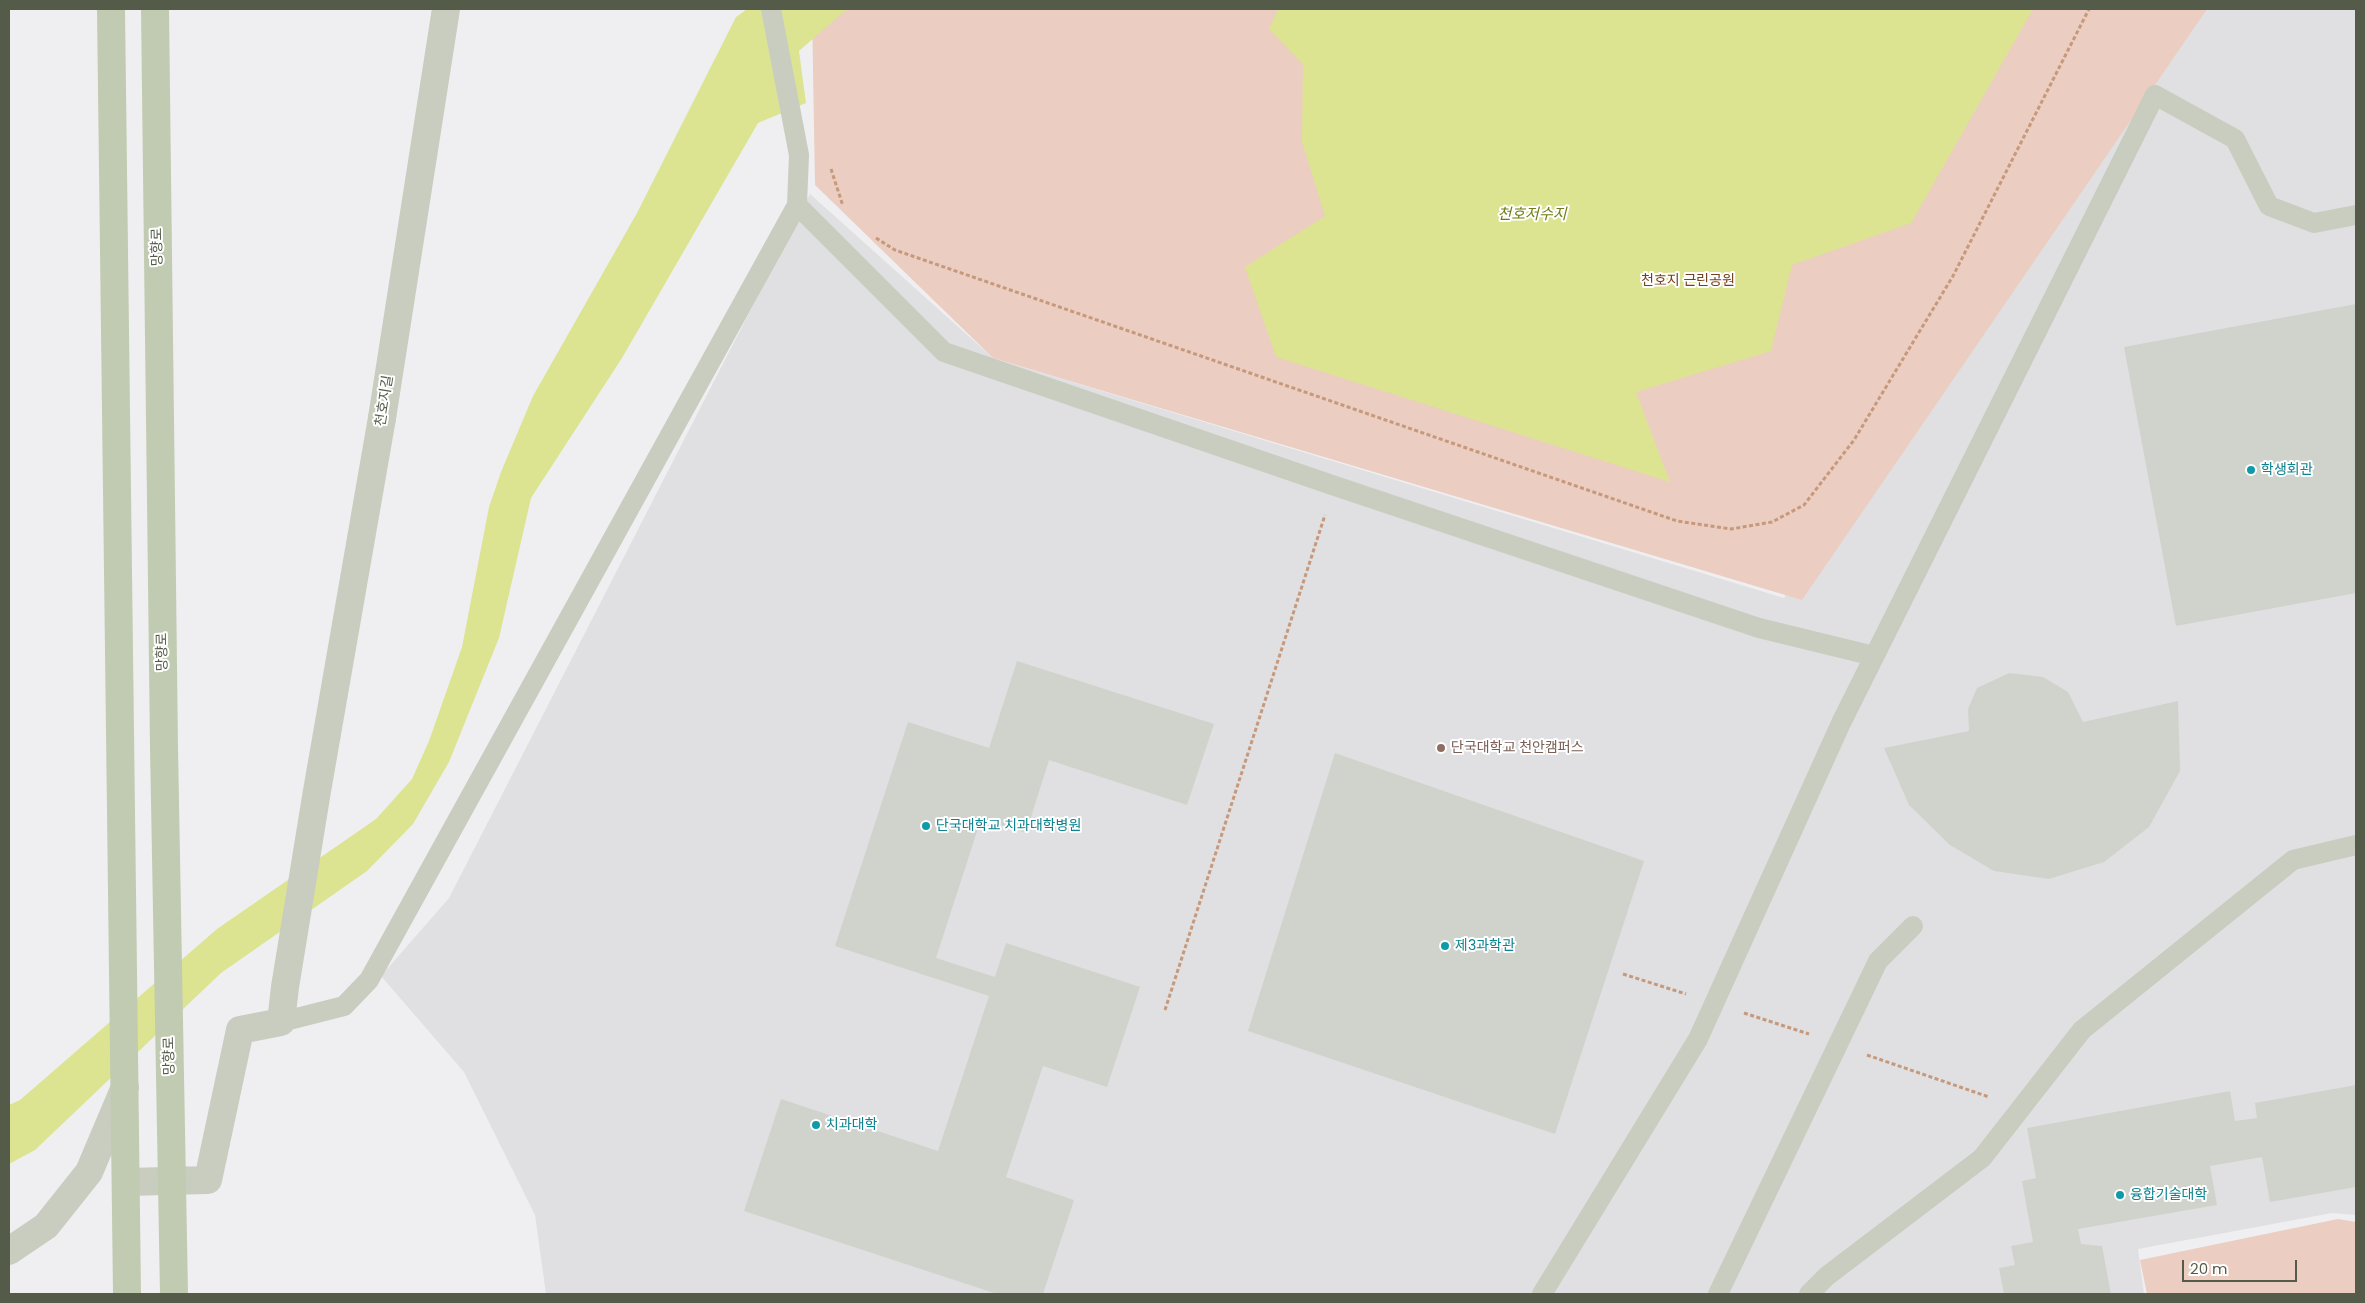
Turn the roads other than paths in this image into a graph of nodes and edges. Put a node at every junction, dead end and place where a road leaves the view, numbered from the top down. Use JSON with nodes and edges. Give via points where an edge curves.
{"nodes":[{"id":1,"x":111,"y":9,"type":"edge"},
{"id":2,"x":155,"y":9,"type":"edge"},
{"id":3,"x":446,"y":9,"type":"edge"},
{"id":4,"x":771,"y":9,"type":"edge"},
{"id":5,"x":797,"y":205,"type":"junction"},
{"id":6,"x":2356,"y":215,"type":"edge"},
{"id":7,"x":1874,"y":656,"type":"junction"},
{"id":8,"x":2356,"y":845,"type":"edge"},
{"id":9,"x":1913,"y":926,"type":"dead end"},
{"id":10,"x":281,"y":1022,"type":"junction"},
{"id":11,"x":116,"y":1122,"type":"junction"},
{"id":12,"x":172,"y":1181,"type":"junction"},
{"id":13,"x":126,"y":1182,"type":"junction"},
{"id":14,"x":9,"y":1251,"type":"edge"},
{"id":15,"x":127,"y":1294,"type":"edge"},
{"id":16,"x":174,"y":1294,"type":"edge"},
{"id":17,"x":1542,"y":1294,"type":"edge"},
{"id":18,"x":1718,"y":1294,"type":"edge"},
{"id":19,"x":1809,"y":1294,"type":"edge"}],
"edges":[{"from":1,"to":11,"type":"main road","via":[[125,1087]]},
{"from":2,"to":12,"type":"main road","name":"망향로"},
{"from":3,"to":10,"type":"street","name":"천호지길","via":[[382,418]]},
{"from":4,"to":5,"type":"lane","via":[[799,155]]},
{"from":5,"to":7,"type":"lane","via":[[944,352],[1759,628]]},
{"from":5,"to":10,"type":"lane","via":[[369,980],[344,1006]]},
{"from":6,"to":7,"type":"lane","via":[[2314,223],[2269,206],[2235,139],[2155,95]]},
{"from":7,"to":17,"type":"lane","via":[[1698,1039]]},
{"from":8,"to":19,"type":"lane","via":[[2293,860],[2082,1030],[1982,1158],[1827,1276]]},
{"from":9,"to":18,"type":"lane","via":[[1878,960]]},
{"from":10,"to":12,"type":"street","via":[[240,1030],[208,1180]]},
{"from":11,"to":13,"type":"main road"},
{"from":11,"to":14,"type":"street","via":[[89,1172],[46,1226]]},
{"from":12,"to":13,"type":"street"},
{"from":12,"to":16,"type":"main road","name":"망향로"},
{"from":13,"to":15,"type":"main road"}]}
